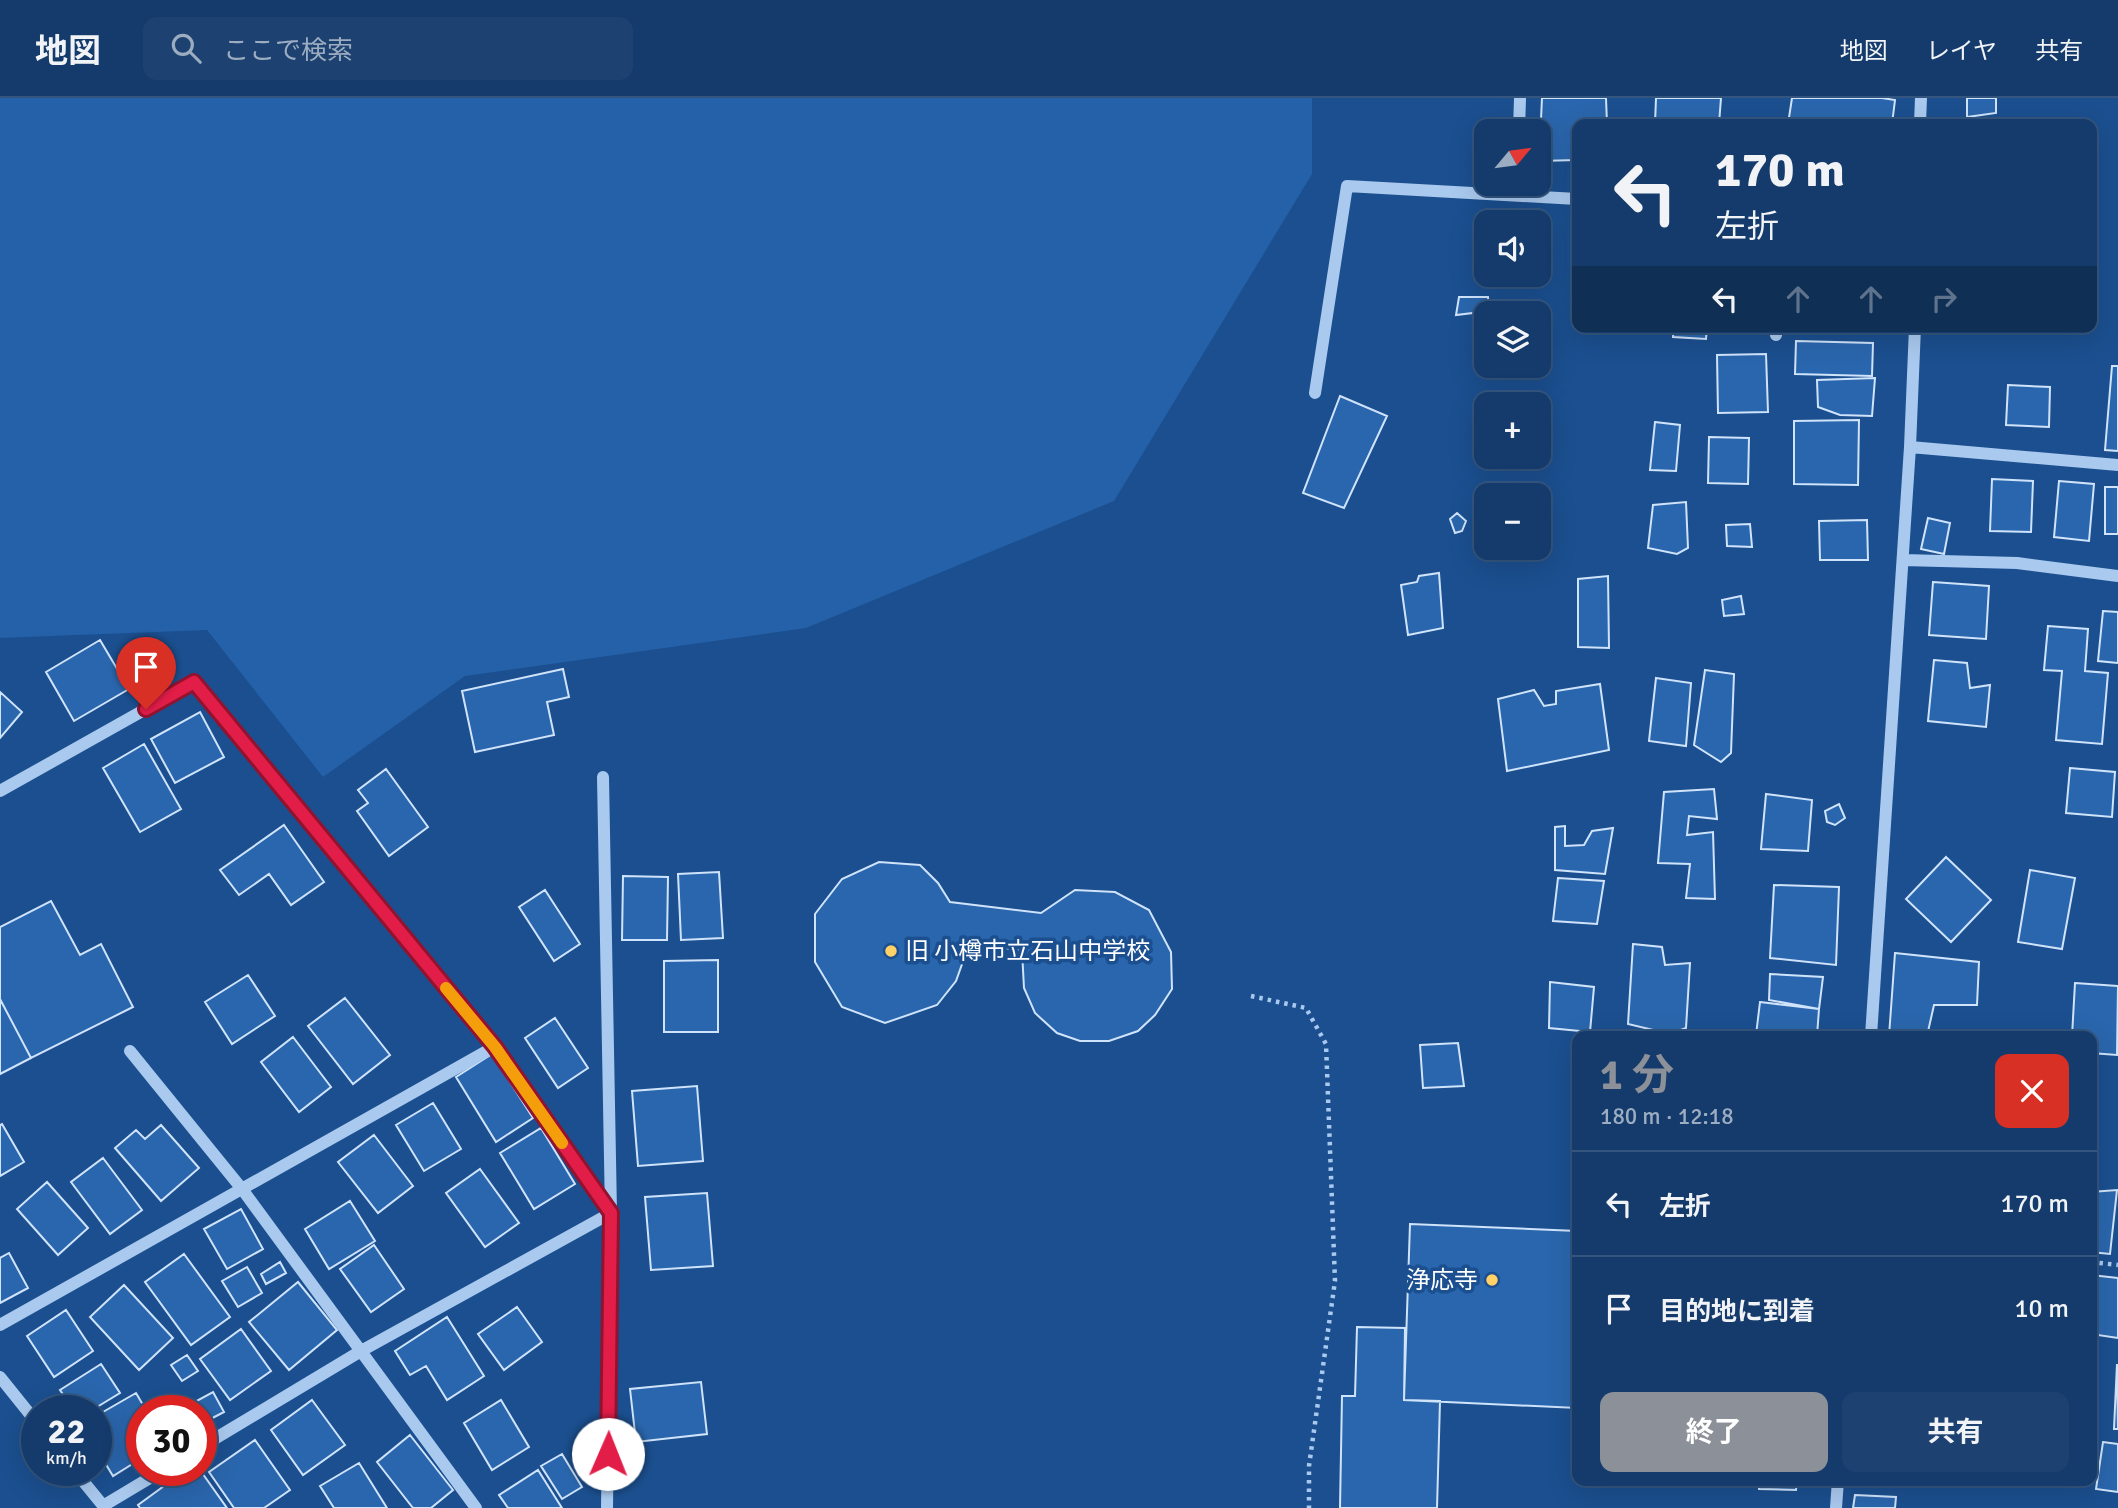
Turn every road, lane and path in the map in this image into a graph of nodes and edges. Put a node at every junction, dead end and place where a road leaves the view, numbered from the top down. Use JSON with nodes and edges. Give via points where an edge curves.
{"nodes":[{"id":1,"x":1520,"y":98,"type":"edge"},
{"id":2,"x":1920,"y":98,"type":"edge"},
{"id":3,"x":1519,"y":119,"type":"edge"},
{"id":4,"x":1920,"y":119,"type":"edge"},
{"id":5,"x":1474,"y":189,"type":"edge"},
{"id":6,"x":1551,"y":195,"type":"edge"},
{"id":7,"x":1572,"y":198,"type":"edge"},
{"id":8,"x":1915,"y":333,"type":"edge"},
{"id":9,"x":1315,"y":393,"type":"dead end"},
{"id":10,"x":1910,"y":447,"type":"junction"},
{"id":11,"x":2118,"y":465,"type":"edge"},
{"id":12,"x":1903,"y":560,"type":"junction"},
{"id":13,"x":2118,"y":576,"type":"edge"},
{"id":14,"x":603,"y":777,"type":"dead end"},
{"id":15,"x":0,"y":791,"type":"edge"},
{"id":16,"x":1251,"y":996,"type":"dead end"},
{"id":17,"x":1871,"y":1031,"type":"edge"},
{"id":18,"x":495,"y":1047,"type":"junction"},
{"id":19,"x":130,"y":1051,"type":"dead end"},
{"id":20,"x":242,"y":1189,"type":"junction"},
{"id":21,"x":611,"y":1213,"type":"junction"},
{"id":22,"x":2097,"y":1263,"type":"edge"},
{"id":23,"x":2118,"y":1265,"type":"edge"},
{"id":24,"x":0,"y":1325,"type":"edge"},
{"id":25,"x":361,"y":1351,"type":"junction"},
{"id":26,"x":0,"y":1377,"type":"edge"},
{"id":27,"x":21,"y":1403,"type":"edge"},
{"id":28,"x":217,"y":1437,"type":"edge"},
{"id":29,"x":87,"y":1486,"type":"edge"},
{"id":30,"x":137,"y":1486,"type":"edge"},
{"id":31,"x":1838,"y":1486,"type":"edge"},
{"id":32,"x":104,"y":1507,"type":"edge"},
{"id":33,"x":475,"y":1508,"type":"edge"},
{"id":34,"x":607,"y":1508,"type":"edge"},
{"id":35,"x":1309,"y":1508,"type":"edge"},
{"id":36,"x":1836,"y":1508,"type":"edge"}],
"edges":[{"from":1,"to":3,"type":"street"},
{"from":2,"to":4,"type":"street"},
{"from":5,"to":9,"type":"street","via":[[1347,186]]},
{"from":6,"to":7,"type":"street"},
{"from":8,"to":10,"type":"street"},
{"from":10,"to":11,"type":"street"},
{"from":10,"to":12,"type":"street"},
{"from":12,"to":13,"type":"street","via":[[2017,564]]},
{"from":12,"to":17,"type":"street"},
{"from":14,"to":21,"type":"street"},
{"from":15,"to":18,"type":"street","via":[[194,682]]},
{"from":16,"to":35,"type":"path","via":[[1306,1008],[1326,1044],[1335,1281],[1309,1466]]},
{"from":18,"to":20,"type":"street"},
{"from":18,"to":21,"type":"street"},
{"from":19,"to":20,"type":"street"},
{"from":20,"to":24,"type":"street"},
{"from":20,"to":25,"type":"street"},
{"from":21,"to":25,"type":"street"},
{"from":21,"to":34,"type":"street"},
{"from":22,"to":23,"type":"path"},
{"from":25,"to":28,"type":"street"},
{"from":25,"to":33,"type":"street"},
{"from":26,"to":27,"type":"street"},
{"from":29,"to":32,"type":"street"},
{"from":30,"to":32,"type":"street"},
{"from":31,"to":36,"type":"street"}]}
